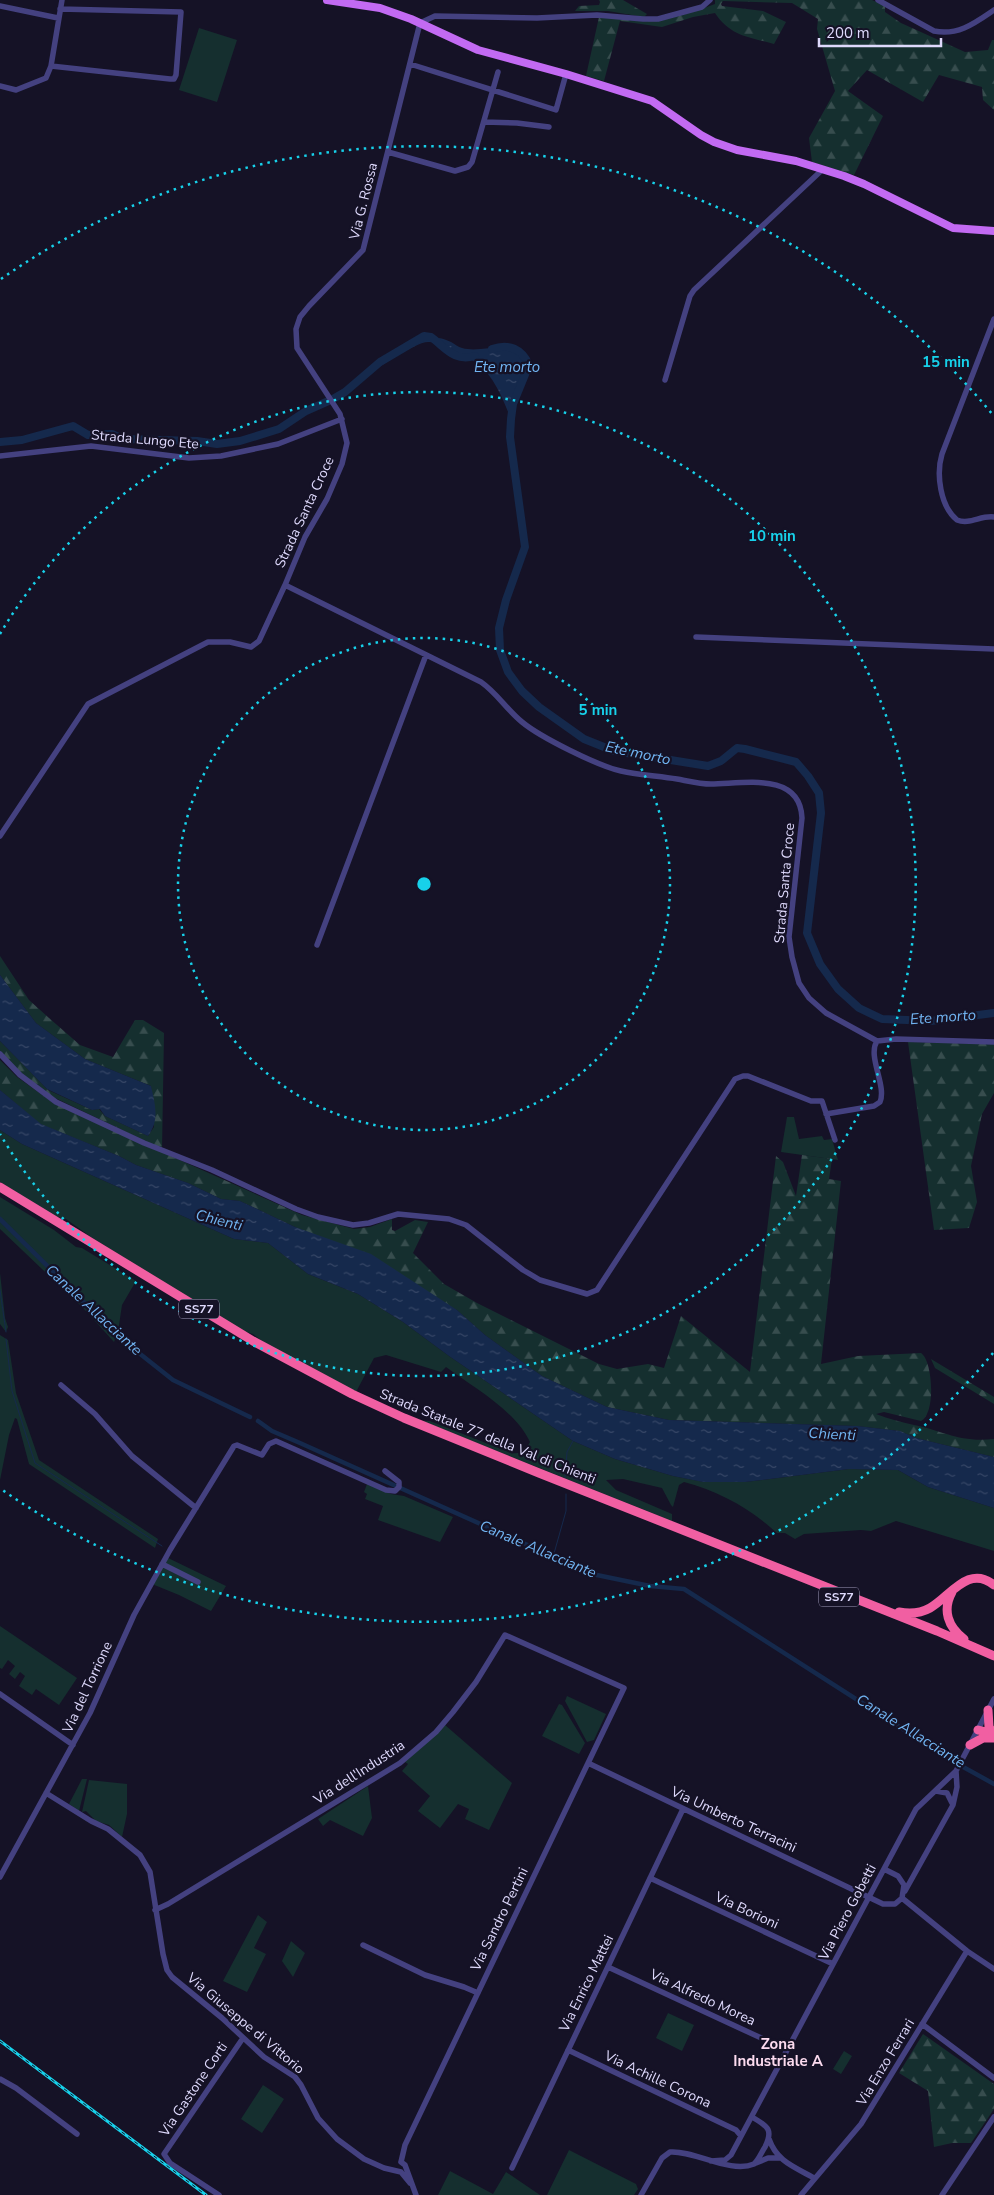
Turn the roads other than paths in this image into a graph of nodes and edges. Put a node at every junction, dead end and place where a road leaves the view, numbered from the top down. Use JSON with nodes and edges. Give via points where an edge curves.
{"nodes":[{"id":1,"x":62,"y":0,"type":"edge"},
{"id":2,"x":327,"y":0,"type":"edge"},
{"id":3,"x":710,"y":0,"type":"edge"},
{"id":4,"x":878,"y":0,"type":"edge"},
{"id":5,"x":0,"y":6,"type":"edge"},
{"id":6,"x":60,"y":9,"type":"junction"},
{"id":7,"x":994,"y":10,"type":"edge"},
{"id":8,"x":58,"y":18,"type":"junction"},
{"id":9,"x":420,"y":23,"type":"junction"},
{"id":10,"x":410,"y":64,"type":"junction"},
{"id":11,"x":51,"y":66,"type":"junction"},
{"id":12,"x":498,"y":72,"type":"dead end"},
{"id":13,"x":566,"y":74,"type":"junction"},
{"id":14,"x":0,"y":86,"type":"edge"},
{"id":15,"x":493,"y":90,"type":"junction"},
{"id":16,"x":484,"y":122,"type":"junction"},
{"id":17,"x":550,"y":127,"type":"dead end"},
{"id":18,"x":388,"y":152,"type":"junction"},
{"id":19,"x":822,"y":170,"type":"junction"},
{"id":20,"x":994,"y":231,"type":"edge"},
{"id":21,"x":994,"y":319,"type":"edge"},
{"id":22,"x":665,"y":380,"type":"dead end"},
{"id":23,"x":341,"y":416,"type":"junction"},
{"id":24,"x":0,"y":456,"type":"edge"},
{"id":25,"x":994,"y":517,"type":"edge"},
{"id":26,"x":285,"y":585,"type":"junction"},
{"id":27,"x":696,"y":637,"type":"dead end"},
{"id":28,"x":994,"y":649,"type":"edge"},
{"id":29,"x":426,"y":655,"type":"junction"},
{"id":30,"x":0,"y":836,"type":"edge"},
{"id":31,"x":317,"y":945,"type":"dead end"},
{"id":32,"x":877,"y":1041,"type":"junction"},
{"id":33,"x":994,"y":1042,"type":"edge"},
{"id":34,"x":0,"y":1054,"type":"edge"},
{"id":35,"x":826,"y":1114,"type":"junction"},
{"id":36,"x":835,"y":1140,"type":"dead end"},
{"id":37,"x":0,"y":1187,"type":"edge"},
{"id":38,"x":0,"y":1193,"type":"edge"},
{"id":39,"x":61,"y":1385,"type":"dead end"},
{"id":40,"x":407,"y":1422,"type":"junction"},
{"id":41,"x":385,"y":1471,"type":"dead end"},
{"id":42,"x":196,"y":1508,"type":"junction"},
{"id":43,"x":690,"y":1536,"type":"junction"},
{"id":44,"x":162,"y":1564,"type":"junction"},
{"id":45,"x":808,"y":1579,"type":"junction"},
{"id":46,"x":198,"y":1582,"type":"dead end"},
{"id":47,"x":994,"y":1585,"type":"edge"},
{"id":48,"x":954,"y":1588,"type":"junction"},
{"id":49,"x":993,"y":1658,"type":"edge"},
{"id":50,"x":624,"y":1688,"type":"joint"},
{"id":51,"x":0,"y":1694,"type":"edge"},
{"id":52,"x":994,"y":1698,"type":"edge"},
{"id":53,"x":988,"y":1710,"type":"junction"},
{"id":54,"x":978,"y":1730,"type":"junction"},
{"id":55,"x":992,"y":1736,"type":"edge"},
{"id":56,"x":73,"y":1745,"type":"junction"},
{"id":57,"x":970,"y":1745,"type":"junction"},
{"id":58,"x":588,"y":1763,"type":"junction"},
{"id":59,"x":958,"y":1767,"type":"junction"},
{"id":60,"x":936,"y":1790,"type":"junction"},
{"id":61,"x":46,"y":1793,"type":"junction"},
{"id":62,"x":953,"y":1805,"type":"junction"},
{"id":63,"x":683,"y":1809,"type":"junction"},
{"id":64,"x":1,"y":1868,"type":"edge"},
{"id":65,"x":884,"y":1869,"type":"junction"},
{"id":66,"x":0,"y":1877,"type":"edge"},
{"id":67,"x":650,"y":1878,"type":"junction"},
{"id":68,"x":904,"y":1891,"type":"junction"},
{"id":69,"x":869,"y":1896,"type":"junction"},
{"id":70,"x":902,"y":1898,"type":"junction"},
{"id":71,"x":155,"y":1910,"type":"junction"},
{"id":72,"x":363,"y":1945,"type":"dead end"},
{"id":73,"x":967,"y":1951,"type":"junction"},
{"id":74,"x":833,"y":1964,"type":"junction"},
{"id":75,"x":608,"y":1967,"type":"junction"},
{"id":76,"x":994,"y":1969,"type":"edge"},
{"id":77,"x":478,"y":1993,"type":"junction"},
{"id":78,"x":922,"y":2024,"type":"junction"},
{"id":79,"x":243,"y":2038,"type":"junction"},
{"id":80,"x":568,"y":2050,"type":"junction"},
{"id":81,"x":787,"y":2050,"type":"junction"},
{"id":82,"x":994,"y":2078,"type":"edge"},
{"id":83,"x":0,"y":2079,"type":"edge"},
{"id":84,"x":752,"y":2117,"type":"junction"},
{"id":85,"x":994,"y":2117,"type":"edge"},
{"id":86,"x":743,"y":2133,"type":"junction"},
{"id":87,"x":77,"y":2134,"type":"dead end"},
{"id":88,"x":769,"y":2139,"type":"junction"},
{"id":89,"x":734,"y":2149,"type":"junction"},
{"id":90,"x":780,"y":2158,"type":"junction"},
{"id":91,"x":711,"y":2161,"type":"junction"},
{"id":92,"x":756,"y":2162,"type":"junction"},
{"id":93,"x":743,"y":2165,"type":"junction"},
{"id":94,"x":512,"y":2168,"type":"dead end"},
{"id":95,"x":399,"y":2169,"type":"junction"},
{"id":96,"x":814,"y":2178,"type":"junction"},
{"id":97,"x":219,"y":2195,"type":"edge"},
{"id":98,"x":416,"y":2195,"type":"edge"},
{"id":99,"x":641,"y":2195,"type":"edge"},
{"id":100,"x":801,"y":2195,"type":"edge"},
{"id":101,"x":942,"y":2195,"type":"edge"}],
"edges":[{"from":1,"to":6,"type":"street"},
{"from":2,"to":9,"type":"main road","via":[[380,8]]},
{"from":3,"to":9,"type":"street","via":[[702,7],[658,18],[435,16]]},
{"from":4,"to":7,"type":"street","via":[[934,31],[944,33],[960,31]]},
{"from":5,"to":8,"type":"street"},
{"from":6,"to":8,"type":"street"},
{"from":6,"to":11,"type":"street","via":[[181,12],[174,79]]},
{"from":8,"to":11,"type":"street"},
{"from":9,"to":10,"type":"street","name":"Via G. Rossa"},
{"from":9,"to":13,"type":"main road","via":[[478,50]]},
{"from":10,"to":15,"type":"street"},
{"from":10,"to":18,"type":"street","name":"Via G. Rossa"},
{"from":11,"to":14,"type":"street","via":[[49,75],[43,80],[16,90]]},
{"from":12,"to":15,"type":"street"},
{"from":13,"to":15,"type":"street","via":[[556,110]]},
{"from":13,"to":19,"type":"main road","via":[[652,102],[714,142]]},
{"from":15,"to":16,"type":"street"},
{"from":16,"to":17,"type":"street"},
{"from":16,"to":18,"type":"street","via":[[472,162],[461,170]]},
{"from":18,"to":23,"type":"street","name":"Via G. Rossa","via":[[363,250],[309,306],[296,329],[297,348]]},
{"from":19,"to":20,"type":"main road","via":[[864,184],[941,224],[962,230]]},
{"from":19,"to":22,"type":"street","via":[[694,290]]},
{"from":21,"to":25,"type":"street","via":[[942,454],[938,473],[948,508],[957,520],[970,522]]},
{"from":23,"to":24,"type":"street","name":"Strada Lungo Ete","via":[[284,442],[221,456],[189,458],[91,446]]},
{"from":23,"to":26,"type":"street","name":"Strada Santa Croce","via":[[347,443],[342,464]]},
{"from":26,"to":29,"type":"street","name":"Strada Santa Croce"},
{"from":26,"to":30,"type":"street","via":[[255,645],[208,642],[88,704]]},
{"from":27,"to":28,"type":"street"},
{"from":29,"to":31,"type":"street"},
{"from":29,"to":32,"type":"street","name":"Strada Santa Croce","via":[[491,689],[532,730],[619,770],[709,784],[762,781],[788,790],[801,807],[789,937],[799,983],[809,998],[826,1013]]},
{"from":32,"to":33,"type":"street"},
{"from":32,"to":35,"type":"street","via":[[874,1050],[882,1094],[880,1102],[874,1106]]},
{"from":34,"to":35,"type":"street","via":[[20,1075],[56,1102],[296,1209],[353,1225],[398,1214],[449,1219],[466,1225],[532,1276],[587,1294],[597,1290],[735,1078],[748,1076],[811,1101],[822,1101]]},
{"from":35,"to":36,"type":"street"},
{"from":37,"to":40,"type":"highway","name":"Strada Statale 77 della Val di Chienti","number":"SS77","via":[[252,1341]]},
{"from":38,"to":40,"type":"highway","name":"Strada Statale 77 della Val di Chienti","number":"SS77","via":[[273,1359],[331,1390]]},
{"from":39,"to":42,"type":"street","via":[[95,1414],[132,1456]]},
{"from":40,"to":43,"type":"highway","name":"Strada Statale 77 della Val di Chienti","number":"SS77"},
{"from":41,"to":42,"type":"street","name":"Via del Torrione","via":[[398,1480],[400,1484],[395,1491],[273,1441],[262,1455],[239,1445],[234,1446]]},
{"from":42,"to":44,"type":"street","name":"Via del Torrione"},
{"from":43,"to":45,"type":"highway","name":"Strada Statale 77 della Val di Chienti","number":"SS77"},
{"from":43,"to":49,"type":"highway","name":"Strada Statale 77 della Val di Chienti","number":"SS77"},
{"from":44,"to":46,"type":"street"},
{"from":44,"to":56,"type":"street","name":"Via del Torrione","via":[[134,1615]]},
{"from":45,"to":48,"type":"highway","via":[[908,1613],[932,1608]]},
{"from":45,"to":49,"type":"highway","name":"Strada Statale 77 della Val di Chienti","number":"SS77","via":[[944,1634]]},
{"from":47,"to":48,"type":"highway","via":[[973,1579]]},
{"from":48,"to":49,"type":"highway","via":[[946,1612],[952,1627]]},
{"from":50,"to":58,"type":"street","name":"Via Sandro Pertini"},
{"from":50,"to":71,"type":"street","name":"Via dell'Industria","via":[[505,1635],[465,1697],[436,1732],[400,1763]]},
{"from":51,"to":56,"type":"street"},
{"from":52,"to":53,"type":"street","name":"Via Piero Gobetti"},
{"from":53,"to":54,"type":"street","name":"Via Piero Gobetti"},
{"from":53,"to":55,"type":"highway"},
{"from":54,"to":55,"type":"highway"},
{"from":54,"to":57,"type":"street","name":"Via Piero Gobetti"},
{"from":55,"to":57,"type":"highway"},
{"from":56,"to":61,"type":"street","name":"Via del Torrione"},
{"from":57,"to":59,"type":"street","name":"Via Piero Gobetti"},
{"from":58,"to":63,"type":"street","name":"Via Umberto Terracini"},
{"from":58,"to":77,"type":"street","name":"Via Sandro Pertini"},
{"from":59,"to":60,"type":"street","name":"Via Piero Gobetti"},
{"from":59,"to":62,"type":"street"},
{"from":60,"to":62,"type":"street","via":[[947,1793]]},
{"from":60,"to":65,"type":"street","name":"Via Piero Gobetti","via":[[916,1809]]},
{"from":61,"to":64,"type":"street","name":"Via del Torrione"},
{"from":61,"to":71,"type":"street","name":"Via Giuseppe di Vittorio","via":[[107,1828],[140,1855],[150,1872]]},
{"from":62,"to":68,"type":"street"},
{"from":63,"to":67,"type":"street","name":"Via Enrico Mattei"},
{"from":63,"to":69,"type":"street","name":"Via Umberto Terracini"},
{"from":64,"to":66,"type":"street","name":"Via del Torrione"},
{"from":65,"to":68,"type":"street","via":[[900,1878]]},
{"from":65,"to":69,"type":"street","name":"Via Piero Gobetti"},
{"from":67,"to":74,"type":"street","name":"Via Borioni"},
{"from":67,"to":75,"type":"street","name":"Via Enrico Mattei"},
{"from":68,"to":70,"type":"street"},
{"from":69,"to":70,"type":"street","name":"Via Umberto Terracini","via":[[889,1905]]},
{"from":69,"to":74,"type":"street","name":"Via Piero Gobetti"},
{"from":70,"to":73,"type":"street"},
{"from":71,"to":79,"type":"street","name":"Via Giuseppe di Vittorio","via":[[164,1962],[172,1977]]},
{"from":72,"to":77,"type":"street","via":[[425,1975]]},
{"from":73,"to":76,"type":"street"},
{"from":73,"to":78,"type":"street","name":"Via Enzo Ferrari"},
{"from":74,"to":81,"type":"street","name":"Via Piero Gobetti"},
{"from":75,"to":80,"type":"street","name":"Via Enrico Mattei"},
{"from":75,"to":81,"type":"street","name":"Via Alfredo Morea"},
{"from":77,"to":95,"type":"street","name":"Via Sandro Pertini","via":[[405,2145]]},
{"from":78,"to":82,"type":"street"},
{"from":78,"to":96,"type":"street","name":"Via Enzo Ferrari","via":[[861,2124]]},
{"from":79,"to":95,"type":"street","name":"Via Giuseppe di Vittorio","via":[[264,2057],[295,2077],[318,2118],[337,2139],[364,2159]]},
{"from":79,"to":97,"type":"street","name":"Via Gastone Corti","via":[[164,2154],[170,2163]]},
{"from":80,"to":86,"type":"street","name":"Via Achille Corona"},
{"from":80,"to":94,"type":"street","name":"Via Enrico Mattei"},
{"from":81,"to":84,"type":"street","name":"Via Piero Gobetti"},
{"from":83,"to":87,"type":"street"},
{"from":84,"to":86,"type":"street","name":"Via Piero Gobetti"},
{"from":84,"to":88,"type":"street","via":[[768,2128]]},
{"from":85,"to":101,"type":"street"},
{"from":86,"to":89,"type":"street","name":"Via Piero Gobetti"},
{"from":88,"to":90,"type":"street"},
{"from":88,"to":92,"type":"street"},
{"from":89,"to":91,"type":"street","via":[[728,2158]]},
{"from":89,"to":93,"type":"street","via":[[735,2159]]},
{"from":90,"to":92,"type":"street"},
{"from":90,"to":96,"type":"street"},
{"from":91,"to":93,"type":"street"},
{"from":91,"to":99,"type":"street","via":[[673,2152],[667,2154]]},
{"from":92,"to":93,"type":"street"},
{"from":95,"to":98,"type":"street"},
{"from":96,"to":100,"type":"street","name":"Via Enzo Ferrari"}]}
